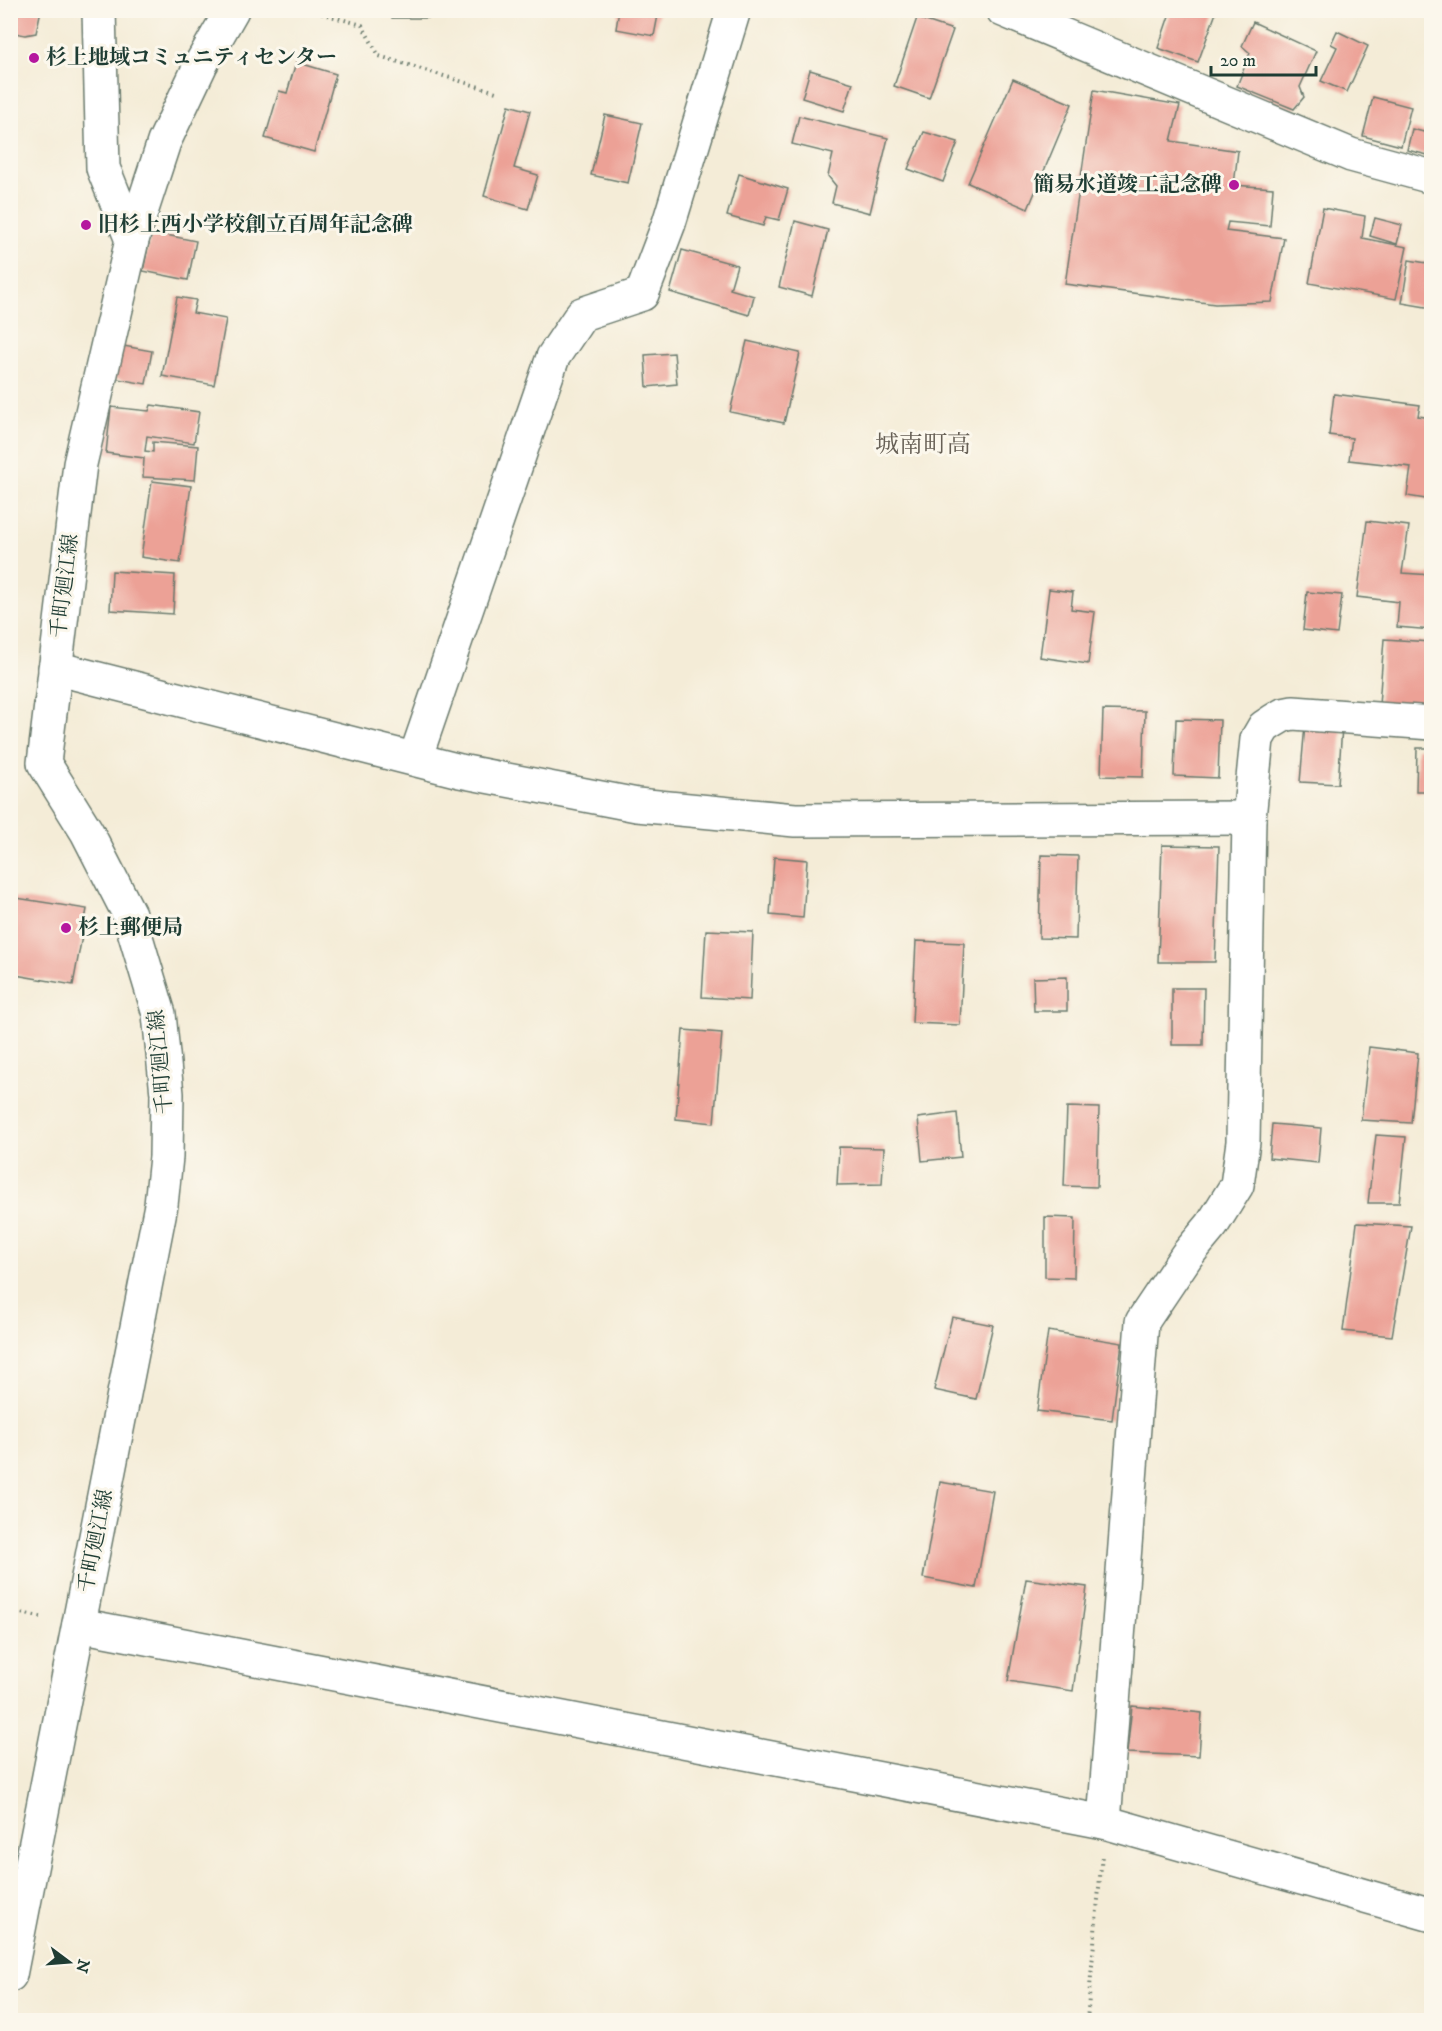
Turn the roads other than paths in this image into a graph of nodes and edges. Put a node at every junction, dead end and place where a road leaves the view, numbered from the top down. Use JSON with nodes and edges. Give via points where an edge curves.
{"nodes":[{"id":1,"x":99,"y":10,"type":"edge"},
{"id":2,"x":232,"y":10,"type":"edge"},
{"id":3,"x":734,"y":10,"type":"edge"},
{"id":4,"x":1003,"y":10,"type":"edge"},
{"id":5,"x":1431,"y":177,"type":"edge"},
{"id":6,"x":132,"y":240,"type":"junction"},
{"id":7,"x":55,"y":668,"type":"junction"},
{"id":8,"x":1431,"y":723,"type":"edge"},
{"id":9,"x":415,"y":759,"type":"junction"},
{"id":10,"x":1249,"y":818,"type":"junction"},
{"id":11,"x":80,"y":1625,"type":"junction"},
{"id":12,"x":1104,"y":1822,"type":"junction"},
{"id":13,"x":1431,"y":1915,"type":"edge"},
{"id":14,"x":10,"y":1975,"type":"edge"}],
"edges":[{"from":1,"to":6,"type":"street","via":[[103,168]]},
{"from":2,"to":6,"type":"street","name":"千町廻江線","via":[[164,142]]},
{"from":3,"to":9,"type":"street","via":[[669,223],[642,294],[582,314],[553,357]]},
{"from":4,"to":5,"type":"street","via":[[1351,155]]},
{"from":6,"to":7,"type":"street","name":"千町廻江線","via":[[80,464]]},
{"from":7,"to":9,"type":"street"},
{"from":7,"to":11,"type":"street","name":"千町廻江線","via":[[44,763],[87,832],[129,914],[159,1014],[167,1094],[161,1205]]},
{"from":8,"to":10,"type":"street","via":[[1293,713],[1278,718],[1257,739]]},
{"from":9,"to":10,"type":"street","via":[[637,806],[795,819]]},
{"from":10,"to":12,"type":"street","via":[[1243,1142],[1237,1185],[1142,1322]]},
{"from":11,"to":12,"type":"street"},
{"from":11,"to":14,"type":"street","name":"千町廻江線"},
{"from":12,"to":13,"type":"street"}]}
